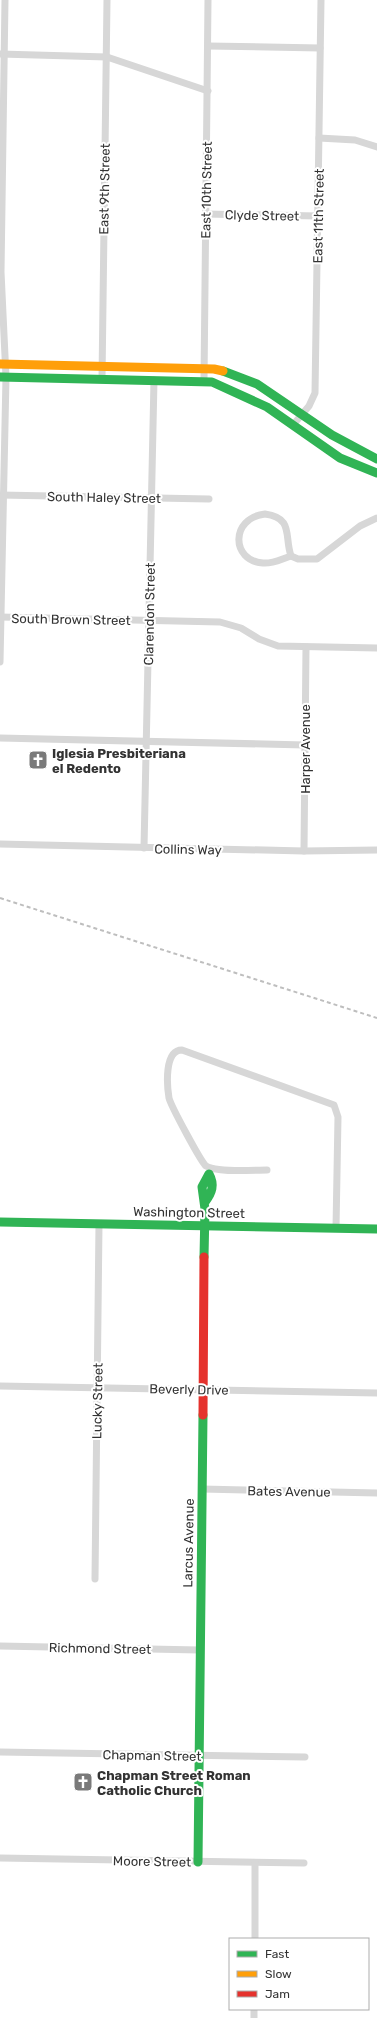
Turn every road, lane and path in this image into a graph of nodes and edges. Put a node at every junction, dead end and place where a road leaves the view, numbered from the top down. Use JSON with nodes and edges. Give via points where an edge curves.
{"nodes":[{"id":1,"x":5,"y":0,"type":"edge"},
{"id":2,"x":107,"y":0,"type":"edge"},
{"id":3,"x":208,"y":0,"type":"edge"},
{"id":4,"x":321,"y":0,"type":"edge"},
{"id":5,"x":208,"y":46,"type":"junction"},
{"id":6,"x":320,"y":48,"type":"junction"},
{"id":7,"x":2,"y":54,"type":"edge"},
{"id":8,"x":106,"y":57,"type":"junction"},
{"id":9,"x":208,"y":91,"type":"junction"},
{"id":10,"x":319,"y":138,"type":"junction"},
{"id":11,"x":377,"y":148,"type":"edge"},
{"id":12,"x":205,"y":214,"type":"junction"},
{"id":13,"x":318,"y":216,"type":"junction"},
{"id":14,"x":3,"y":364,"type":"edge"},
{"id":15,"x":102,"y":366,"type":"junction"},
{"id":16,"x":204,"y":369,"type":"junction"},
{"id":17,"x":3,"y":377,"type":"edge"},
{"id":18,"x":102,"y":379,"type":"junction"},
{"id":19,"x":154,"y":380,"type":"junction"},
{"id":20,"x":204,"y":381,"type":"junction"},
{"id":21,"x":302,"y":414,"type":"junction"},
{"id":22,"x":293,"y":425,"type":"junction"},
{"id":23,"x":377,"y":459,"type":"edge"},
{"id":24,"x":377,"y":473,"type":"edge"},
{"id":25,"x":2,"y":495,"type":"edge"},
{"id":26,"x":151,"y":498,"type":"junction"},
{"id":27,"x":209,"y":499,"type":"dead end"},
{"id":28,"x":377,"y":518,"type":"edge"},
{"id":29,"x":291,"y":556,"type":"junction"},
{"id":30,"x":0,"y":617,"type":"edge"},
{"id":31,"x":149,"y":620,"type":"junction"},
{"id":32,"x":306,"y":647,"type":"junction"},
{"id":33,"x":377,"y":648,"type":"edge"},
{"id":34,"x":0,"y":662,"type":"edge"},
{"id":35,"x":0,"y":738,"type":"edge"},
{"id":36,"x":146,"y":742,"type":"junction"},
{"id":37,"x":305,"y":745,"type":"junction"},
{"id":38,"x":0,"y":844,"type":"edge"},
{"id":39,"x":144,"y":848,"type":"junction"},
{"id":40,"x":377,"y":850,"type":"edge"},
{"id":41,"x":304,"y":851,"type":"junction"},
{"id":42,"x":267,"y":1170,"type":"dead end"},
{"id":43,"x":210,"y":1171,"type":"junction"},
{"id":44,"x":0,"y":1222,"type":"edge"},
{"id":45,"x":99,"y":1224,"type":"junction"},
{"id":46,"x":205,"y":1226,"type":"junction"},
{"id":47,"x":336,"y":1228,"type":"junction"},
{"id":48,"x":377,"y":1229,"type":"edge"},
{"id":49,"x":0,"y":1386,"type":"edge"},
{"id":50,"x":97,"y":1387,"type":"junction"},
{"id":51,"x":203,"y":1389,"type":"junction"},
{"id":52,"x":377,"y":1393,"type":"edge"},
{"id":53,"x":202,"y":1489,"type":"junction"},
{"id":54,"x":377,"y":1493,"type":"edge"},
{"id":55,"x":95,"y":1579,"type":"dead end"},
{"id":56,"x":0,"y":1646,"type":"edge"},
{"id":57,"x":199,"y":1650,"type":"junction"},
{"id":58,"x":0,"y":1752,"type":"edge"},
{"id":59,"x":198,"y":1756,"type":"junction"},
{"id":60,"x":304,"y":1757,"type":"dead end"},
{"id":61,"x":0,"y":1858,"type":"edge"},
{"id":62,"x":198,"y":1862,"type":"junction"},
{"id":63,"x":255,"y":1863,"type":"junction"},
{"id":64,"x":304,"y":1863,"type":"dead end"},
{"id":65,"x":255,"y":1938,"type":"edge"}],
"edges":[{"from":1,"to":7,"type":"street"},
{"from":2,"to":8,"type":"street","name":"East 9th Street"},
{"from":3,"to":5,"type":"street","name":"East 10th Street"},
{"from":4,"to":6,"type":"street","name":"East 11th Street"},
{"from":5,"to":6,"type":"street"},
{"from":5,"to":9,"type":"street","name":"East 10th Street"},
{"from":6,"to":10,"type":"street","name":"East 11th Street"},
{"from":7,"to":8,"type":"street"},
{"from":7,"to":14,"type":"street"},
{"from":8,"to":9,"type":"street"},
{"from":8,"to":15,"type":"street","name":"East 9th Street"},
{"from":9,"to":12,"type":"street","name":"East 10th Street"},
{"from":10,"to":11,"type":"street","via":[[355,140]]},
{"from":10,"to":13,"type":"street","name":"East 11th Street"},
{"from":12,"to":13,"type":"street","name":"Clyde Street"},
{"from":12,"to":16,"type":"street","name":"East 10th Street"},
{"from":13,"to":21,"type":"street","name":"East 11th Street","via":[[315,393]]},
{"from":14,"to":15,"type":"street"},
{"from":14,"to":17,"type":"street"},
{"from":15,"to":16,"type":"street"},
{"from":15,"to":18,"type":"street","name":"East 9th Street"},
{"from":16,"to":20,"type":"street","name":"East 10th Street"},
{"from":16,"to":21,"type":"street","via":[[228,372],[256,383]]},
{"from":17,"to":18,"type":"street"},
{"from":17,"to":25,"type":"street"},
{"from":18,"to":19,"type":"street"},
{"from":19,"to":20,"type":"street"},
{"from":19,"to":26,"type":"street","name":"Clarendon Street"},
{"from":20,"to":22,"type":"street","via":[[228,387],[267,406]]},
{"from":21,"to":22,"type":"street","name":"East 11th Street"},
{"from":21,"to":23,"type":"street","via":[[353,448]]},
{"from":22,"to":24,"type":"street","via":[[340,458]]},
{"from":25,"to":26,"type":"street","name":"South Haley Street"},
{"from":25,"to":30,"type":"street"},
{"from":26,"to":27,"type":"street","name":"South Haley Street"},
{"from":26,"to":31,"type":"street","name":"Clarendon Street"},
{"from":28,"to":29,"type":"street","via":[[360,526],[317,558],[298,559]]},
{"from":29,"to":29,"type":"street","via":[[287,528],[278,518],[265,514],[257,515],[251,517],[240,530],[239,543],[247,557],[267,563]]},
{"from":30,"to":31,"type":"street","name":"South Brown Street"},
{"from":30,"to":34,"type":"street"},
{"from":31,"to":32,"type":"street","name":"South Brown Street","via":[[220,622],[241,628],[269,643],[287,647]]},
{"from":31,"to":36,"type":"street","name":"Clarendon Street"},
{"from":32,"to":33,"type":"street","name":"South Brown Street"},
{"from":32,"to":37,"type":"street","name":"Harper Avenue"},
{"from":35,"to":36,"type":"street"},
{"from":36,"to":37,"type":"street"},
{"from":36,"to":39,"type":"street","name":"Clarendon Street"},
{"from":37,"to":41,"type":"street","name":"Harper Avenue"},
{"from":38,"to":39,"type":"street","name":"Collins Way"},
{"from":39,"to":41,"type":"street","name":"Collins Way"},
{"from":40,"to":41,"type":"street","name":"Collins Way"},
{"from":42,"to":43,"type":"street"},
{"from":43,"to":46,"type":"street","name":"Larcus Avenue","via":[[213,1187],[205,1202]]},
{"from":43,"to":47,"type":"street","via":[[169,1098],[169,1062],[177,1050],[334,1105],[338,1117]]},
{"from":44,"to":45,"type":"street","name":"Washington Street"},
{"from":45,"to":46,"type":"street","name":"Washington Street"},
{"from":45,"to":50,"type":"street","name":"Lucky Street"},
{"from":46,"to":47,"type":"street","name":"Washington Street"},
{"from":46,"to":51,"type":"street","name":"Larcus Avenue"},
{"from":47,"to":48,"type":"street","name":"Washington Street"},
{"from":49,"to":50,"type":"street","name":"Beverly Drive"},
{"from":50,"to":51,"type":"street","name":"Beverly Drive"},
{"from":50,"to":55,"type":"street","name":"Lucky Street"},
{"from":51,"to":52,"type":"street","name":"Beverly Drive"},
{"from":51,"to":53,"type":"street","name":"Larcus Avenue"},
{"from":53,"to":54,"type":"street","name":"Bates Avenue"},
{"from":53,"to":57,"type":"street","name":"Larcus Avenue"},
{"from":56,"to":57,"type":"street","name":"Richmond Street"},
{"from":57,"to":59,"type":"street","name":"Larcus Avenue"},
{"from":58,"to":59,"type":"street","name":"Chapman Street"},
{"from":59,"to":60,"type":"street","name":"Chapman Street"},
{"from":59,"to":62,"type":"street","name":"Larcus Avenue"},
{"from":61,"to":62,"type":"street","name":"Moore Street"},
{"from":62,"to":63,"type":"street","name":"Moore Street"},
{"from":63,"to":64,"type":"street","name":"Moore Street"},
{"from":63,"to":65,"type":"street"}]}
